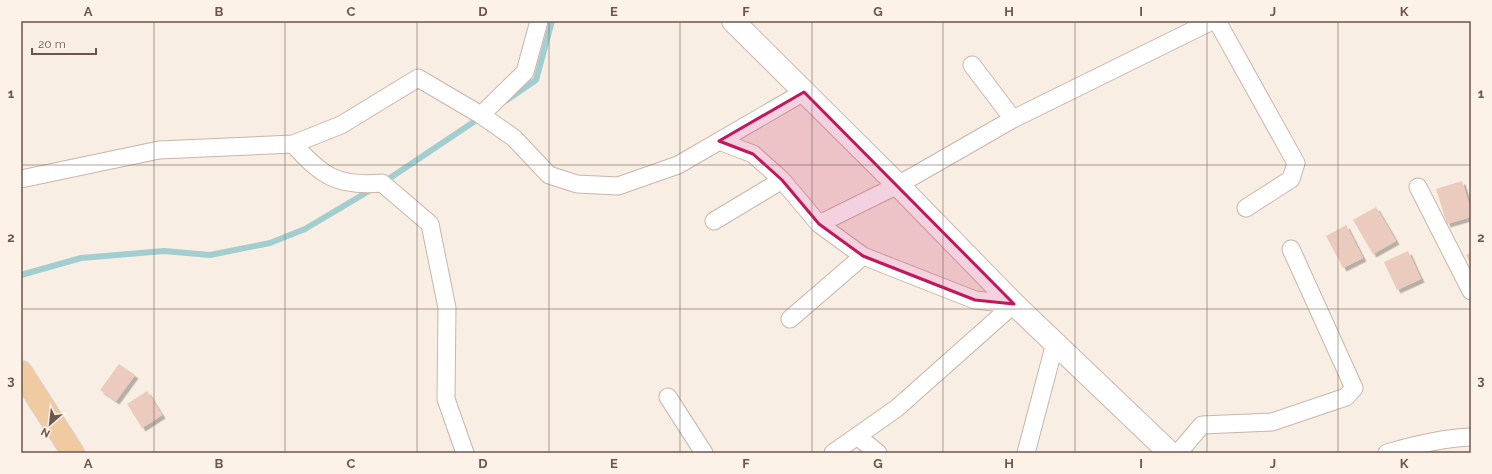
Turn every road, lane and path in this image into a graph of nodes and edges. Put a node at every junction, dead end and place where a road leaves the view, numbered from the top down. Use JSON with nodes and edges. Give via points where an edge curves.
{"nodes":[{"id":1,"x":539,"y":21,"type":"edge"},
{"id":2,"x":733,"y":21,"type":"edge"},
{"id":3,"x":1212,"y":21,"type":"edge"},
{"id":4,"x":1217,"y":21,"type":"edge"},
{"id":5,"x":972,"y":65,"type":"dead end"},
{"id":6,"x":804,"y":92,"type":"junction"},
{"id":7,"x":481,"y":115,"type":"junction"},
{"id":8,"x":1013,"y":119,"type":"junction"},
{"id":9,"x":719,"y":141,"type":"junction"},
{"id":10,"x":293,"y":144,"type":"junction"},
{"id":11,"x":21,"y":179,"type":"edge"},
{"id":12,"x":782,"y":180,"type":"junction"},
{"id":13,"x":898,"y":185,"type":"junction"},
{"id":14,"x":1418,"y":187,"type":"dead end"},
{"id":15,"x":1246,"y":208,"type":"dead end"},
{"id":16,"x":714,"y":221,"type":"dead end"},
{"id":17,"x":819,"y":224,"type":"junction"},
{"id":18,"x":1292,"y":249,"type":"dead end"},
{"id":19,"x":863,"y":256,"type":"junction"},
{"id":20,"x":1471,"y":291,"type":"edge"},
{"id":21,"x":1014,"y":304,"type":"junction"},
{"id":22,"x":790,"y":319,"type":"dead end"},
{"id":23,"x":1055,"y":343,"type":"junction"},
{"id":24,"x":21,"y":372,"type":"edge"},
{"id":25,"x":668,"y":397,"type":"dead end"},
{"id":26,"x":857,"y":436,"type":"junction"},
{"id":27,"x":1471,"y":437,"type":"edge"},
{"id":28,"x":73,"y":453,"type":"edge"},
{"id":29,"x":465,"y":453,"type":"edge"},
{"id":30,"x":704,"y":453,"type":"edge"},
{"id":31,"x":833,"y":453,"type":"edge"},
{"id":32,"x":878,"y":453,"type":"edge"},
{"id":33,"x":1026,"y":453,"type":"edge"},
{"id":34,"x":1170,"y":453,"type":"edge"},
{"id":35,"x":1178,"y":453,"type":"edge"},
{"id":36,"x":1387,"y":453,"type":"edge"}],
"edges":[{"from":1,"to":7,"type":"street","via":[[525,72]]},
{"from":2,"to":6,"type":"street"},
{"from":3,"to":8,"type":"street"},
{"from":4,"to":15,"type":"street","via":[[1296,163],[1291,179]]},
{"from":5,"to":8,"type":"street"},
{"from":6,"to":9,"type":"street"},
{"from":6,"to":13,"type":"street"},
{"from":7,"to":9,"type":"street","via":[[514,138],[549,175],[577,184],[618,186],[678,165]]},
{"from":7,"to":10,"type":"street","via":[[418,78],[341,125]]},
{"from":8,"to":13,"type":"street"},
{"from":9,"to":12,"type":"street","via":[[753,154]]},
{"from":10,"to":11,"type":"street","via":[[159,150]]},
{"from":10,"to":29,"type":"street","via":[[314,167],[326,175],[342,181],[382,183],[430,224],[447,308],[446,398]]},
{"from":12,"to":16,"type":"street"},
{"from":12,"to":17,"type":"street"},
{"from":13,"to":17,"type":"street"},
{"from":13,"to":21,"type":"street"},
{"from":14,"to":20,"type":"street"},
{"from":17,"to":19,"type":"street"},
{"from":18,"to":35,"type":"street","via":[[1354,388],[1346,397],[1272,422],[1202,425]]},
{"from":19,"to":21,"type":"street","via":[[975,300]]},
{"from":19,"to":22,"type":"street"},
{"from":21,"to":23,"type":"street"},
{"from":21,"to":26,"type":"street","via":[[897,408]]},
{"from":23,"to":33,"type":"street"},
{"from":23,"to":34,"type":"street"},
{"from":24,"to":28,"type":"main road"},
{"from":25,"to":30,"type":"street"},
{"from":26,"to":31,"type":"street"},
{"from":26,"to":32,"type":"street"},
{"from":27,"to":36,"type":"street","via":[[1416,444]]}]}
